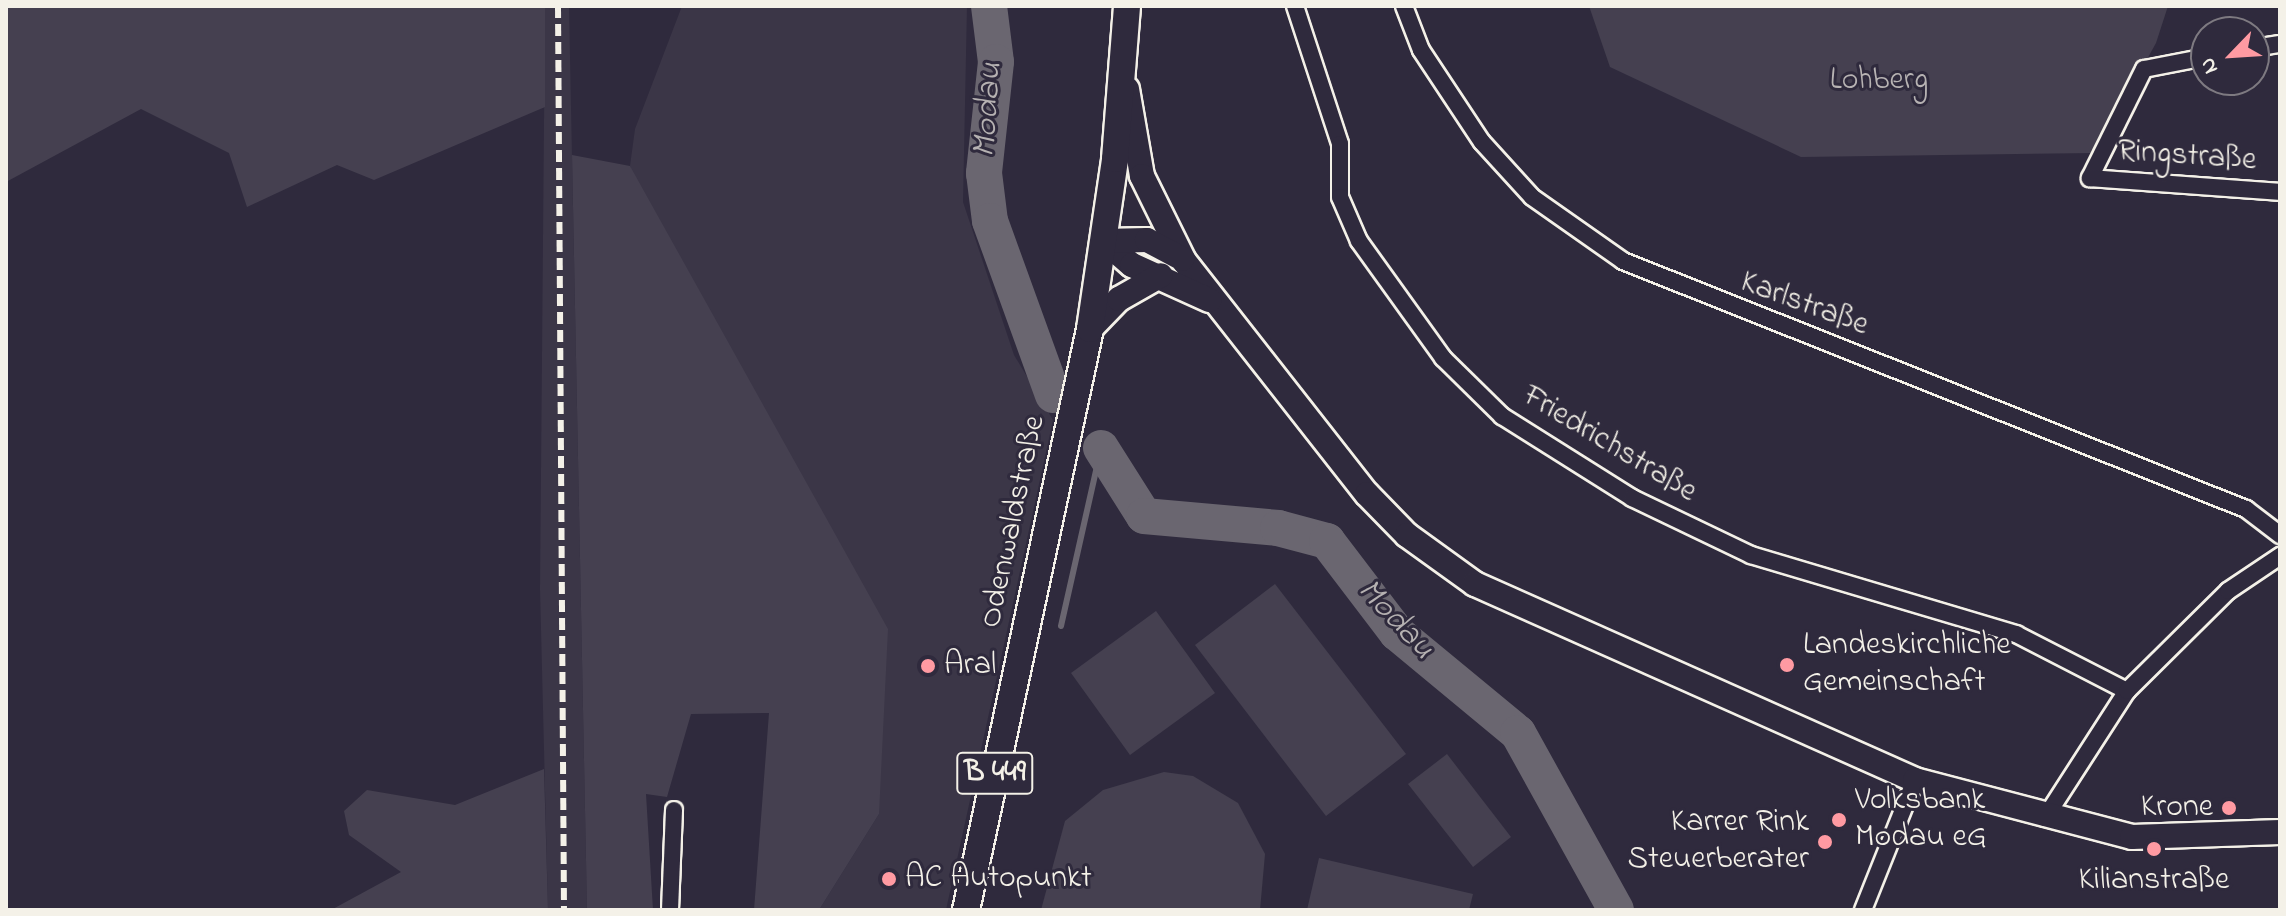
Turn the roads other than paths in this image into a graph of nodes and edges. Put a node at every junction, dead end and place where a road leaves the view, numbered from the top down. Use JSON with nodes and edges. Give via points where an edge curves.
{"nodes":[{"id":1,"x":1127,"y":6,"type":"edge"},
{"id":2,"x":1295,"y":6,"type":"edge"},
{"id":3,"x":1404,"y":6,"type":"edge"},
{"id":4,"x":2190,"y":60,"type":"edge"},
{"id":5,"x":1125,"y":71,"type":"junction"},
{"id":6,"x":2280,"y":192,"type":"edge"},
{"id":7,"x":1104,"y":241,"type":"junction"},
{"id":8,"x":1184,"y":261,"type":"junction"},
{"id":9,"x":1161,"y":275,"type":"junction"},
{"id":10,"x":1218,"y":306,"type":"junction"},
{"id":11,"x":1090,"y":329,"type":"junction"},
{"id":12,"x":2280,"y":535,"type":"edge"},
{"id":13,"x":2280,"y":556,"type":"edge"},
{"id":14,"x":2127,"y":691,"type":"junction"},
{"id":15,"x":1915,"y":780,"type":"junction"},
{"id":16,"x":674,"y":810,"type":"dead end"},
{"id":17,"x":2045,"y":818,"type":"junction"},
{"id":18,"x":2280,"y":832,"type":"edge"},
{"id":19,"x":670,"y":910,"type":"edge"},
{"id":20,"x":966,"y":910,"type":"edge"},
{"id":21,"x":1863,"y":910,"type":"edge"}],
"edges":[{"from":1,"to":5,"type":"main road","number":"B 449"},
{"from":2,"to":14,"type":"street","name":"Friedrichstraße","via":[[1340,144],[1340,197],[1359,241],[1443,358],[1502,416],[1632,498],[1751,555],[2016,634]]},
{"from":3,"to":12,"type":"street","name":"Karlstraße","via":[[1421,50],[1482,142],[1532,197],[1623,261],[2246,509]]},
{"from":4,"to":6,"type":"street","name":"Ringstraße","via":[[2144,69],[2090,178]]},
{"from":5,"to":7,"type":"main road","number":"B 449"},
{"from":5,"to":8,"type":"main road","via":[[1142,176]]},
{"from":7,"to":8,"type":"main road","via":[[1147,240]]},
{"from":7,"to":9,"type":"main road","via":[[1132,265]]},
{"from":7,"to":11,"type":"main road","name":"Odenwaldstraße","number":"B 449"},
{"from":8,"to":10,"type":"main road"},
{"from":9,"to":10,"type":"main road"},
{"from":9,"to":11,"type":"main road","via":[[1119,299]]},
{"from":10,"to":15,"type":"main road","via":[[1367,494],[1444,563],[1527,612]]},
{"from":11,"to":20,"type":"main road","name":"Odenwaldstraße","number":"B 449"},
{"from":13,"to":14,"type":"street","via":[[2228,591]]},
{"from":14,"to":17,"type":"street"},
{"from":15,"to":17,"type":"main road"},
{"from":15,"to":21,"type":"street"},
{"from":16,"to":19,"type":"street"},
{"from":17,"to":18,"type":"main road","via":[[2132,837]]}]}
